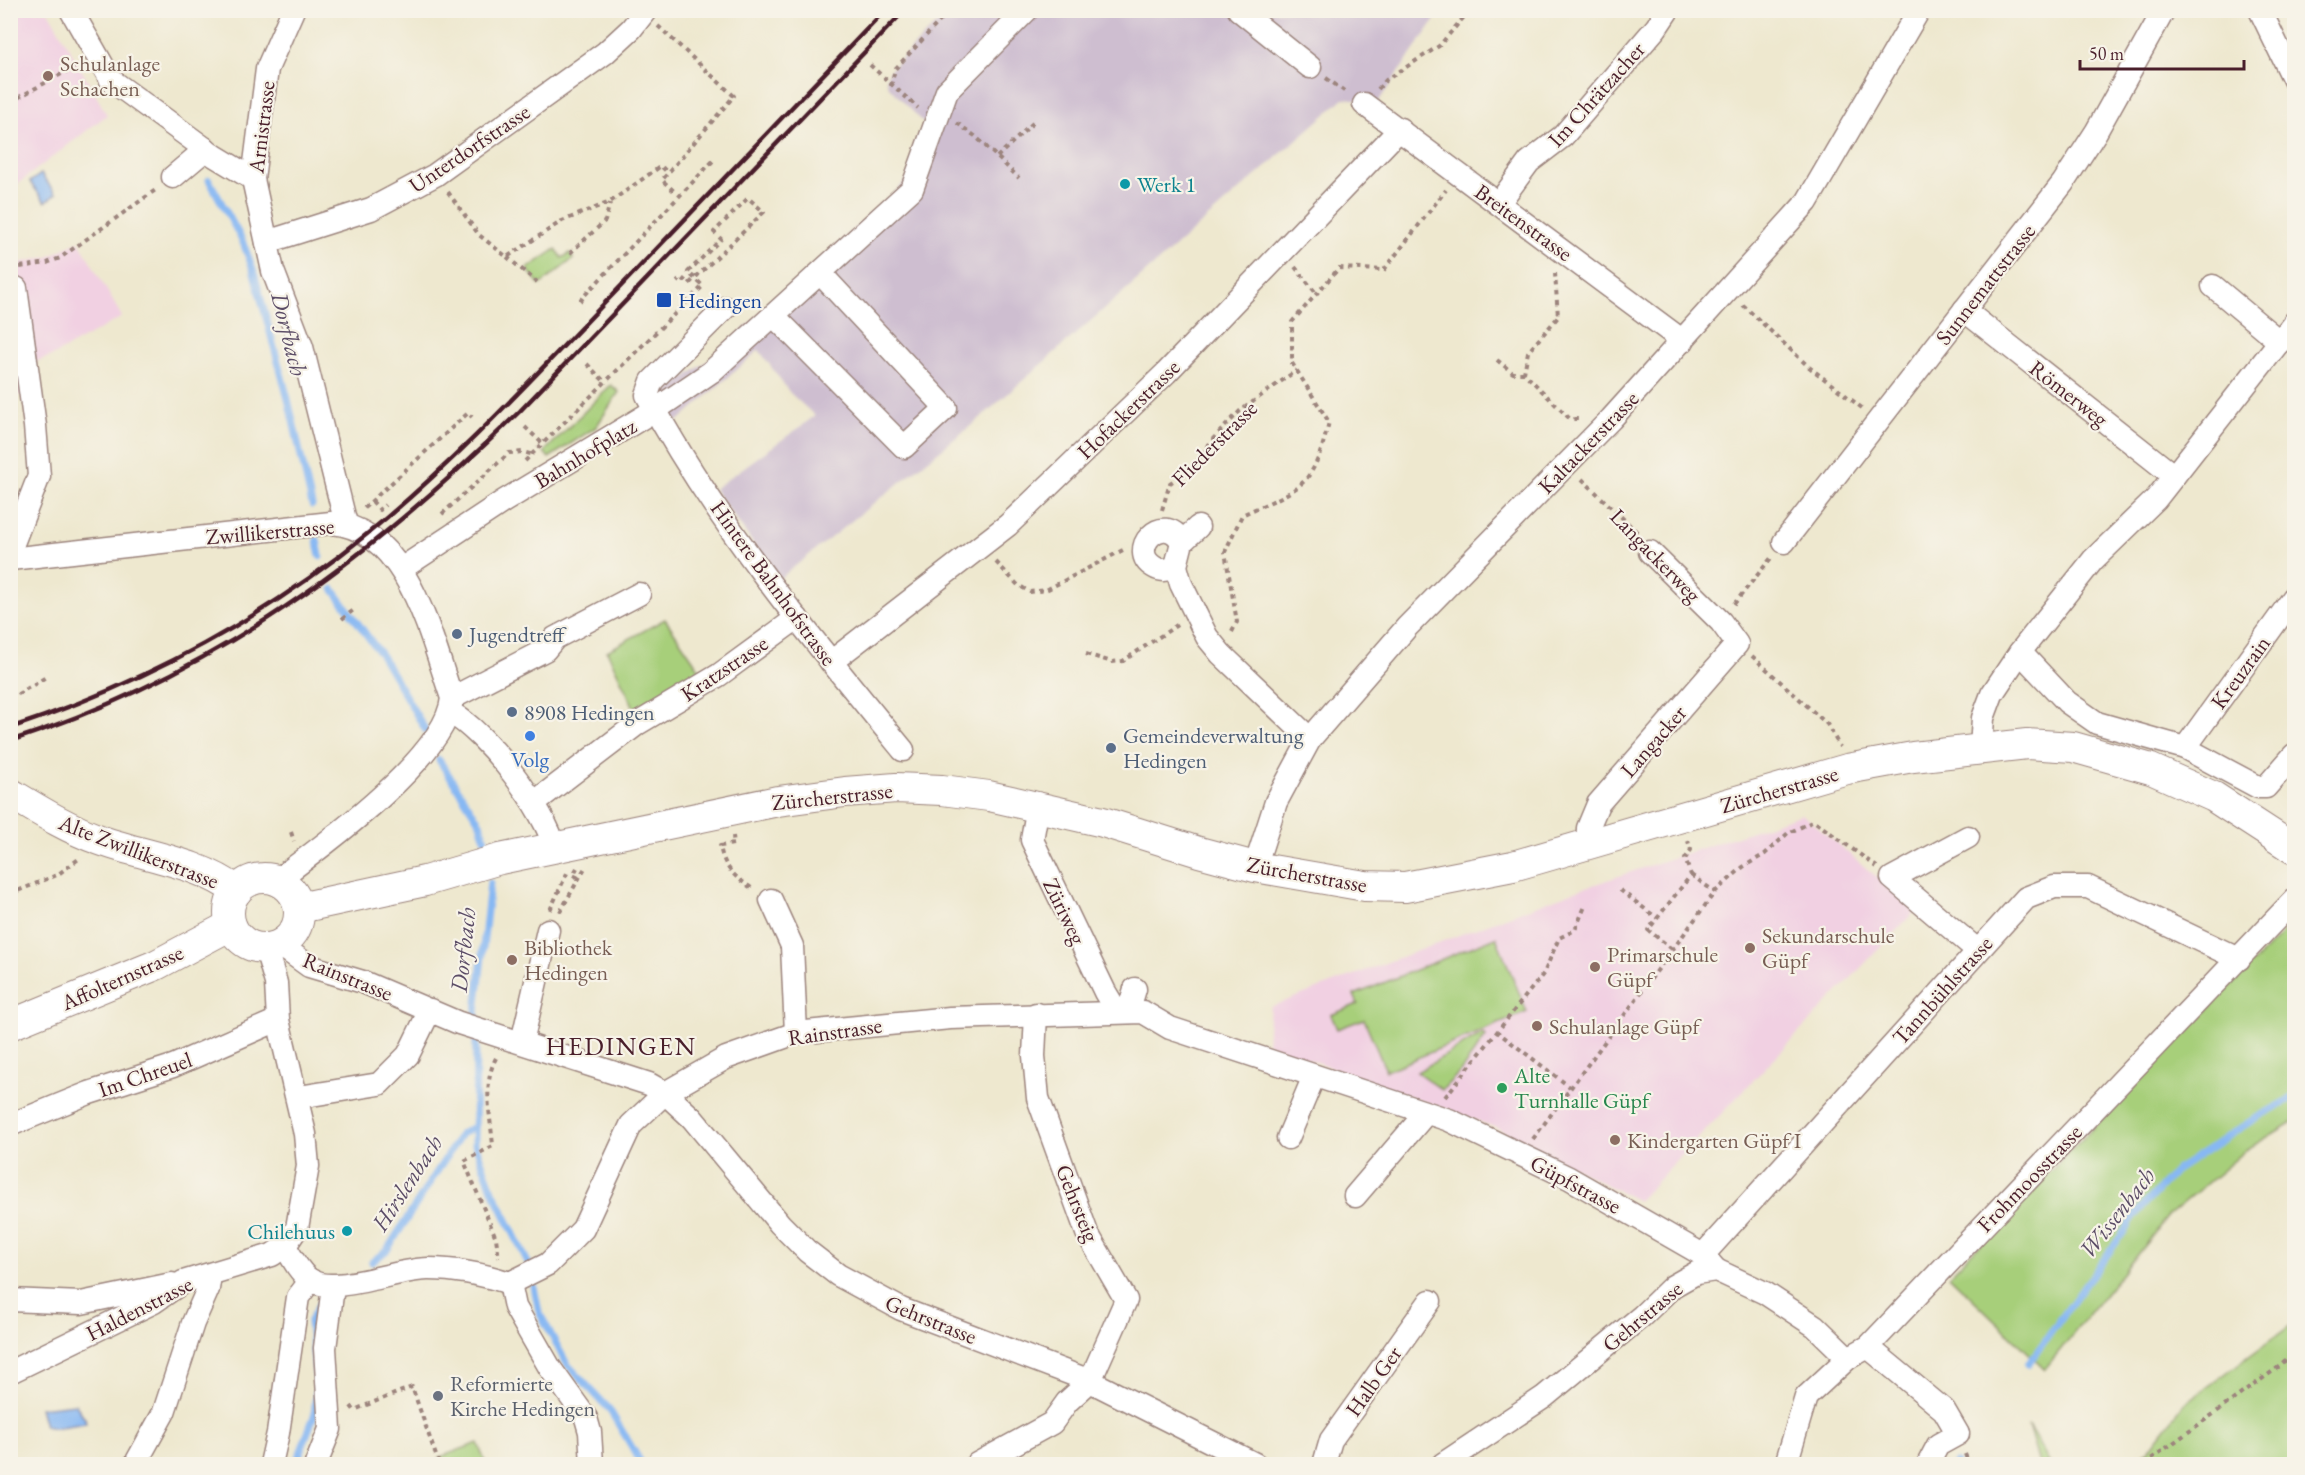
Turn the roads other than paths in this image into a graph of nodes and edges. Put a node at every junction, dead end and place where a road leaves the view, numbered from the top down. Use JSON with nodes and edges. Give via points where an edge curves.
{"nodes":[{"id":1,"x":71,"y":10,"type":"edge"},
{"id":2,"x":293,"y":10,"type":"edge"},
{"id":3,"x":1027,"y":10,"type":"edge"},
{"id":4,"x":1239,"y":10,"type":"edge"},
{"id":5,"x":1668,"y":10,"type":"edge"},
{"id":6,"x":1919,"y":10,"type":"edge"},
{"id":7,"x":2164,"y":10,"type":"edge"},
{"id":8,"x":2260,"y":10,"type":"edge"},
{"id":9,"x":650,"y":17,"type":"edge"},
{"id":10,"x":1310,"y":67,"type":"dead end"},
{"id":11,"x":2295,"y":80,"type":"edge"},
{"id":12,"x":1364,"y":104,"type":"road end"},
{"id":13,"x":1400,"y":129,"type":"junction"},
{"id":14,"x":206,"y":149,"type":"junction"},
{"id":15,"x":173,"y":177,"type":"road end"},
{"id":16,"x":253,"y":179,"type":"junction"},
{"id":17,"x":1499,"y":203,"type":"junction"},
{"id":18,"x":267,"y":242,"type":"junction"},
{"id":19,"x":821,"y":273,"type":"junction"},
{"id":20,"x":13,"y":278,"type":"edge"},
{"id":21,"x":2213,"y":286,"type":"dead end"},
{"id":22,"x":725,"y":308,"type":"dead end"},
{"id":23,"x":1964,"y":310,"type":"junction"},
{"id":24,"x":774,"y":316,"type":"junction"},
{"id":25,"x":2295,"y":323,"type":"edge"},
{"id":26,"x":1683,"y":341,"type":"junction"},
{"id":27,"x":2280,"y":342,"type":"junction"},
{"id":28,"x":656,"y":410,"type":"junction"},
{"id":29,"x":2174,"y":476,"type":"junction"},
{"id":30,"x":346,"y":524,"type":"junction"},
{"id":31,"x":1784,"y":542,"type":"road end"},
{"id":32,"x":10,"y":551,"type":"edge"},
{"id":33,"x":1650,"y":552,"type":"road end"},
{"id":34,"x":10,"y":559,"type":"edge"},
{"id":35,"x":1176,"y":566,"type":"junction"},
{"id":36,"x":401,"y":569,"type":"junction"},
{"id":37,"x":639,"y":594,"type":"dead end"},
{"id":38,"x":2295,"y":597,"type":"edge"},
{"id":39,"x":796,"y":618,"type":"junction"},
{"id":40,"x":1737,"y":644,"type":"joint"},
{"id":41,"x":2020,"y":652,"type":"junction"},
{"id":42,"x":831,"y":662,"type":"junction"},
{"id":43,"x":452,"y":705,"type":"junction"},
{"id":44,"x":1310,"y":739,"type":"junction"},
{"id":45,"x":2185,"y":747,"type":"junction"},
{"id":46,"x":1981,"y":748,"type":"junction"},
{"id":47,"x":903,"y":750,"type":"dead end"},
{"id":48,"x":2295,"y":755,"type":"edge"},
{"id":49,"x":10,"y":793,"type":"edge"},
{"id":50,"x":535,"y":802,"type":"junction"},
{"id":51,"x":1038,"y":806,"type":"junction"},
{"id":52,"x":1968,"y":837,"type":"dead end"},
{"id":53,"x":1587,"y":846,"type":"junction"},
{"id":54,"x":2295,"y":849,"type":"edge"},
{"id":55,"x":562,"y":855,"type":"junction"},
{"id":56,"x":1256,"y":867,"type":"junction"},
{"id":57,"x":277,"y":880,"type":"junction"},
{"id":58,"x":237,"y":891,"type":"junction"},
{"id":59,"x":771,"y":900,"type":"road end"},
{"id":60,"x":2295,"y":900,"type":"edge"},
{"id":61,"x":299,"y":908,"type":"junction"},
{"id":62,"x":231,"y":925,"type":"junction"},
{"id":63,"x":548,"y":930,"type":"road end"},
{"id":64,"x":273,"y":947,"type":"junction"},
{"id":65,"x":1977,"y":950,"type":"junction"},
{"id":66,"x":2240,"y":959,"type":"junction"},
{"id":67,"x":1135,"y":989,"type":"dead end"},
{"id":68,"x":430,"y":1010,"type":"junction"},
{"id":69,"x":1129,"y":1012,"type":"junction"},
{"id":70,"x":1036,"y":1014,"type":"junction"},
{"id":71,"x":278,"y":1020,"type":"junction"},
{"id":72,"x":10,"y":1025,"type":"edge"},
{"id":73,"x":796,"y":1034,"type":"junction"},
{"id":74,"x":522,"y":1042,"type":"junction"},
{"id":75,"x":1314,"y":1076,"type":"junction"},
{"id":76,"x":665,"y":1093,"type":"junction"},
{"id":77,"x":299,"y":1097,"type":"junction"},
{"id":78,"x":1428,"y":1113,"type":"junction"},
{"id":79,"x":10,"y":1125,"type":"edge"},
{"id":80,"x":1288,"y":1138,"type":"dead end"},
{"id":81,"x":1355,"y":1196,"type":"dead end"},
{"id":82,"x":285,"y":1246,"type":"junction"},
{"id":83,"x":1709,"y":1262,"type":"junction"},
{"id":84,"x":210,"y":1275,"type":"junction"},
{"id":85,"x":310,"y":1280,"type":"junction"},
{"id":86,"x":183,"y":1282,"type":"junction"},
{"id":87,"x":510,"y":1283,"type":"junction"},
{"id":88,"x":333,"y":1287,"type":"junction"},
{"id":89,"x":10,"y":1300,"type":"edge"},
{"id":90,"x":1430,"y":1301,"type":"dead end"},
{"id":91,"x":1868,"y":1347,"type":"junction"},
{"id":92,"x":1848,"y":1358,"type":"junction"},
{"id":93,"x":10,"y":1372,"type":"edge"},
{"id":94,"x":1090,"y":1381,"type":"junction"},
{"id":95,"x":137,"y":1461,"type":"dead end"},
{"id":96,"x":271,"y":1464,"type":"edge"},
{"id":97,"x":316,"y":1464,"type":"edge"},
{"id":98,"x":592,"y":1464,"type":"edge"},
{"id":99,"x":976,"y":1464,"type":"edge"},
{"id":100,"x":1255,"y":1464,"type":"edge"},
{"id":101,"x":1323,"y":1464,"type":"edge"},
{"id":102,"x":1443,"y":1464,"type":"edge"},
{"id":103,"x":1786,"y":1464,"type":"edge"},
{"id":104,"x":1928,"y":1464,"type":"edge"}],
"edges":[{"from":1,"to":14,"type":"street","via":[[111,80]]},
{"from":2,"to":16,"type":"street","name":"Arnistrasse","via":[[267,69]]},
{"from":3,"to":19,"type":"street","via":[[947,91],[912,189]]},
{"from":4,"to":10,"type":"street"},
{"from":5,"to":17,"type":"street","name":"Im Chrätzacher","via":[[1563,136],[1529,162]]},
{"from":6,"to":26,"type":"street","name":"Kaltackerstrasse","via":[[1807,202]]},
{"from":7,"to":23,"type":"street","name":"Sunnemattstrasse","via":[[2063,183]]},
{"from":8,"to":11,"type":"street"},
{"from":9,"to":18,"type":"street","name":"Unterdorfstrasse","via":[[435,175],[371,209]]},
{"from":12,"to":13,"type":"street","name":"Breitenstrasse"},
{"from":13,"to":17,"type":"street","name":"Breitenstrasse"},
{"from":13,"to":42,"type":"street","name":"Hofackerstrasse","via":[[1166,373],[1008,525]]},
{"from":14,"to":15,"type":"street"},
{"from":14,"to":16,"type":"street"},
{"from":16,"to":18,"type":"street","name":"Arnistrasse"},
{"from":17,"to":26,"type":"street","name":"Breitenstrasse"},
{"from":18,"to":30,"type":"street","name":"Arnistrasse","via":[[273,271],[302,347]]},
{"from":19,"to":24,"type":"street"},
{"from":19,"to":24,"type":"street","via":[[946,408],[903,447]]},
{"from":20,"to":32,"type":"street","via":[[39,476]]},
{"from":21,"to":27,"type":"street"},
{"from":22,"to":28,"type":"street","name":"Bahnhofplatz","via":[[652,381],[647,395]]},
{"from":23,"to":29,"type":"street","name":"Römerweg"},
{"from":23,"to":31,"type":"street","name":"Sunnemattstrasse"},
{"from":24,"to":28,"type":"street","via":[[711,372]]},
{"from":25,"to":27,"type":"street"},
{"from":26,"to":44,"type":"street","name":"Kaltackerstrasse","via":[[1407,627]]},
{"from":27,"to":29,"type":"street"},
{"from":28,"to":36,"type":"street","name":"Bahnhofplatz","via":[[504,501]]},
{"from":28,"to":39,"type":"street","name":"Hintere Bahnhofstrasse","via":[[725,519]]},
{"from":29,"to":41,"type":"street","via":[[2156,499],[2093,560]]},
{"from":30,"to":34,"type":"street","name":"Zwillikerstrasse","via":[[299,525]]},
{"from":30,"to":36,"type":"street","name":"Zwillikerstrasse","via":[[376,543]]},
{"from":33,"to":40,"type":"street","name":"Langackerweg","via":[[1721,621]]},
{"from":35,"to":35,"type":"street","via":[[1190,535],[1179,537],[1168,530],[1150,540],[1147,561],[1164,570]]},
{"from":35,"to":44,"type":"street","via":[[1207,637]]},
{"from":36,"to":43,"type":"street","name":"Zwillikerstrasse","via":[[413,586]]},
{"from":37,"to":43,"type":"street","via":[[555,638],[545,650]]},
{"from":38,"to":45,"type":"street","name":"Kreuzrain"},
{"from":39,"to":42,"type":"street","name":"Hintere Bahnhofstrasse"},
{"from":39,"to":50,"type":"street","name":"Kratzstrasse","via":[[719,675],[637,724]]},
{"from":40,"to":53,"type":"street","name":"Langacker","via":[[1598,804],[1588,828]]},
{"from":41,"to":45,"type":"street","via":[[2067,702],[2097,723]]},
{"from":41,"to":46,"type":"street","via":[[1992,694],[1983,718]]},
{"from":42,"to":47,"type":"street","name":"Hintere Bahnhofstrasse"},
{"from":43,"to":50,"type":"street"},
{"from":43,"to":57,"type":"street","via":[[442,730],[380,801]]},
{"from":44,"to":56,"type":"street","name":"Kaltackerstrasse","via":[[1276,802]]},
{"from":45,"to":48,"type":"street","via":[[2258,787],[2266,787]]},
{"from":46,"to":53,"type":"main road","name":"Zürcherstrasse","via":[[1847,769]]},
{"from":46,"to":54,"type":"main road","name":"Zürcherstrasse","via":[[2027,744],[2073,747],[2151,769],[2214,797]]},
{"from":49,"to":58,"type":"main road","name":"Alte Zwillikerstrasse","via":[[61,824],[101,841],[205,872]]},
{"from":50,"to":55,"type":"street"},
{"from":51,"to":55,"type":"main road","name":"Zürcherstrasse","via":[[942,789],[844,792],[778,801]]},
{"from":51,"to":56,"type":"main road","name":"Zürcherstrasse"},
{"from":51,"to":69,"type":"street","name":"Züriweg","via":[[1032,840],[1104,992]]},
{"from":52,"to":65,"type":"street","via":[[1892,878]]},
{"from":53,"to":56,"type":"main road","name":"Zürcherstrasse","via":[[1473,875],[1405,887],[1365,886]]},
{"from":55,"to":61,"type":"main road","name":"Zürcherstrasse","via":[[500,859]]},
{"from":57,"to":58,"type":"main road","via":[[255,879]]},
{"from":57,"to":61,"type":"main road","via":[[292,891]]},
{"from":58,"to":62,"type":"main road","via":[[229,913]]},
{"from":59,"to":73,"type":"street","via":[[792,946]]},
{"from":60,"to":66,"type":"street","name":"Frohmoosstrasse"},
{"from":61,"to":64,"type":"main road","via":[[296,930]]},
{"from":62,"to":64,"type":"main road","via":[[244,943]]},
{"from":62,"to":72,"type":"main road","name":"Affolternstrasse","via":[[156,965]]},
{"from":63,"to":74,"type":"street"},
{"from":64,"to":68,"type":"street","name":"Rainstrasse","via":[[309,966],[363,982]]},
{"from":64,"to":71,"type":"street"},
{"from":65,"to":66,"type":"street","name":"Tannbühlstrasse","via":[[2026,898],[2055,887],[2088,887]]},
{"from":65,"to":83,"type":"street","name":"Tannbühlstrasse"},
{"from":66,"to":91,"type":"street","name":"Frohmoosstrasse"},
{"from":67,"to":69,"type":"street"},
{"from":68,"to":74,"type":"street","name":"Rainstrasse"},
{"from":68,"to":77,"type":"street","via":[[408,1056],[379,1084]]},
{"from":69,"to":70,"type":"street","name":"Rainstrasse"},
{"from":69,"to":75,"type":"street","name":"Güpfstrasse"},
{"from":70,"to":73,"type":"street","name":"Rainstrasse","via":[[950,1018]]},
{"from":70,"to":94,"type":"street","name":"Gehrsteig","via":[[1038,1098],[1087,1233],[1126,1300]]},
{"from":71,"to":77,"type":"street"},
{"from":71,"to":79,"type":"street","name":"Im Chreuel","via":[[173,1066],[89,1093]]},
{"from":73,"to":76,"type":"street","name":"Rainstrasse","via":[[726,1058]]},
{"from":74,"to":76,"type":"street","name":"Rainstrasse","via":[[649,1084]]},
{"from":75,"to":78,"type":"street","name":"Güpfstrasse"},
{"from":75,"to":80,"type":"street"},
{"from":76,"to":87,"type":"street","via":[[631,1125],[583,1230],[548,1264]]},
{"from":76,"to":94,"type":"street","name":"Gehrstrasse","via":[[692,1118],[780,1224],[838,1275],[902,1309]]},
{"from":77,"to":82,"type":"street","via":[[308,1166],[297,1228]]},
{"from":78,"to":81,"type":"street"},
{"from":78,"to":83,"type":"street","name":"Güpfstrasse","via":[[1569,1178]]},
{"from":82,"to":84,"type":"street","name":"Haldenstrasse","via":[[272,1256]]},
{"from":82,"to":85,"type":"street"},
{"from":83,"to":92,"type":"street","via":[[1815,1326]]},
{"from":83,"to":102,"type":"street","name":"Gehrstrasse","via":[[1673,1286],[1544,1397]]},
{"from":84,"to":86,"type":"street","name":"Haldenstrasse"},
{"from":84,"to":95,"type":"street","via":[[164,1412]]},
{"from":85,"to":88,"type":"street"},
{"from":85,"to":96,"type":"street","via":[[298,1297]]},
{"from":86,"to":89,"type":"street","via":[[81,1303]]},
{"from":86,"to":93,"type":"street","name":"Haldenstrasse","via":[[154,1302]]},
{"from":87,"to":88,"type":"street","via":[[428,1269],[388,1273]]},
{"from":87,"to":98,"type":"street","via":[[515,1307],[550,1368],[586,1418]]},
{"from":88,"to":97,"type":"street","via":[[325,1348],[330,1429]]},
{"from":90,"to":101,"type":"street","name":"Halb Ger","via":[[1331,1440]]},
{"from":91,"to":92,"type":"street","name":"Frohmoosstrasse"},
{"from":91,"to":104,"type":"street","via":[[1944,1410],[1958,1434],[1938,1445]]},
{"from":92,"to":103,"type":"street","name":"Frohmoosstrasse","via":[[1806,1397]]},
{"from":94,"to":99,"type":"street","via":[[1052,1423]]},
{"from":94,"to":100,"type":"street","name":"Gehrstrasse"}]}
